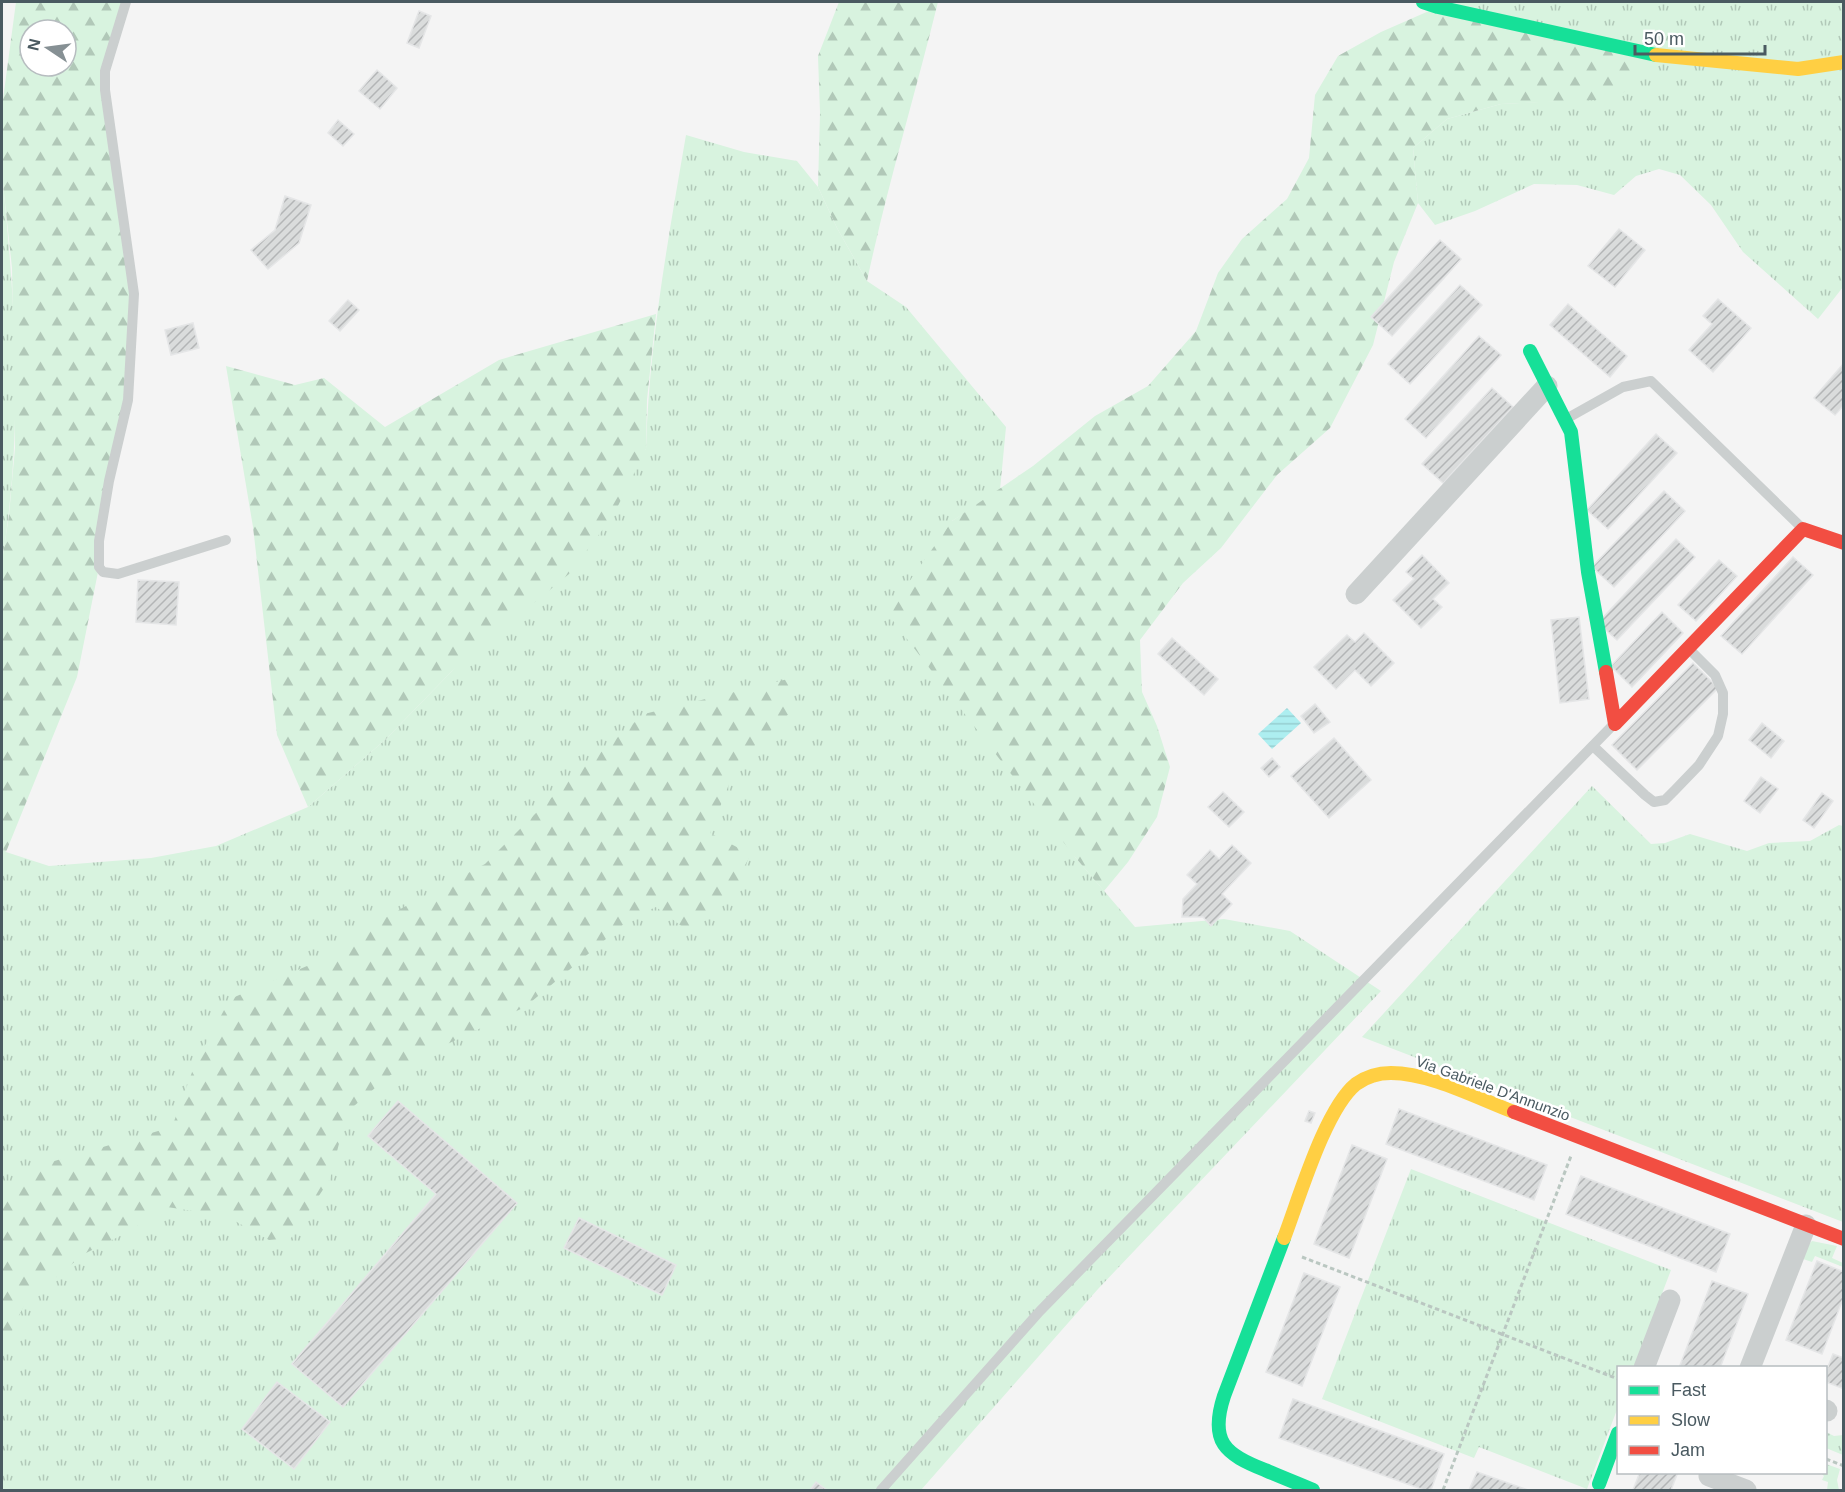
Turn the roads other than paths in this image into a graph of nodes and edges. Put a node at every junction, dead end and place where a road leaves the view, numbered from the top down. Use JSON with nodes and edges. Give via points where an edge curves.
{"nodes":[{"id":1,"x":126,"y":2,"type":"edge"},
{"id":2,"x":1423,"y":2,"type":"edge"},
{"id":3,"x":1844,"y":62,"type":"edge"},
{"id":4,"x":1530,"y":351,"type":"dead end"},
{"id":5,"x":1547,"y":386,"type":"junction"},
{"id":6,"x":1565,"y":420,"type":"junction"},
{"id":7,"x":1803,"y":529,"type":"junction"},
{"id":8,"x":226,"y":540,"type":"dead end"},
{"id":9,"x":1844,"y":543,"type":"edge"},
{"id":10,"x":1356,"y":594,"type":"dead end"},
{"id":11,"x":1688,"y":649,"type":"junction"},
{"id":12,"x":1615,"y":724,"type":"junction"},
{"id":13,"x":1593,"y":746,"type":"junction"},
{"id":14,"x":1806,"y":1224,"type":"junction"},
{"id":15,"x":1844,"y":1239,"type":"edge"},
{"id":16,"x":1670,"y":1300,"type":"dead end"},
{"id":17,"x":1645,"y":1366,"type":"edge"},
{"id":18,"x":1751,"y":1366,"type":"edge"},
{"id":19,"x":1617,"y":1435,"type":"edge"},
{"id":20,"x":1707,"y":1480,"type":"edge"},
{"id":21,"x":1599,"y":1484,"type":"dead end"},
{"id":22,"x":881,"y":1491,"type":"edge"},
{"id":23,"x":1313,"y":1491,"type":"edge"},
{"id":24,"x":1746,"y":1491,"type":"edge"}],
"edges":[{"from":1,"to":8,"type":"lane","via":[[105,71],[105,90],[134,294],[133,338],[128,400],[109,481],[99,541],[99,567],[103,572],[118,574]]},
{"from":2,"to":3,"type":"street","via":[[1656,55],[1798,69]]},
{"from":4,"to":5,"type":"street"},
{"from":5,"to":6,"type":"street"},
{"from":5,"to":10,"type":"street"},
{"from":6,"to":7,"type":"lane","via":[[1623,387],[1651,381]]},
{"from":6,"to":12,"type":"street"},
{"from":7,"to":9,"type":"street"},
{"from":7,"to":11,"type":"street"},
{"from":11,"to":12,"type":"street"},
{"from":11,"to":13,"type":"lane","via":[[1715,675],[1724,693],[1718,736],[1700,765],[1665,800],[1654,802]]},
{"from":12,"to":13,"type":"lane"},
{"from":13,"to":22,"type":"lane","via":[[1040,1311]]},
{"from":14,"to":15,"type":"street","name":"Via Gabriele D'Annunzio"},
{"from":14,"to":18,"type":"street"},
{"from":14,"to":23,"type":"street","name":"Via Gabriele D'Annunzio","via":[[1431,1080],[1391,1072],[1369,1076],[1352,1088],[1333,1115],[1221,1403],[1217,1427],[1225,1448],[1239,1460]]},
{"from":16,"to":17,"type":"street"},
{"from":19,"to":21,"type":"street"},
{"from":20,"to":24,"type":"street"}]}
